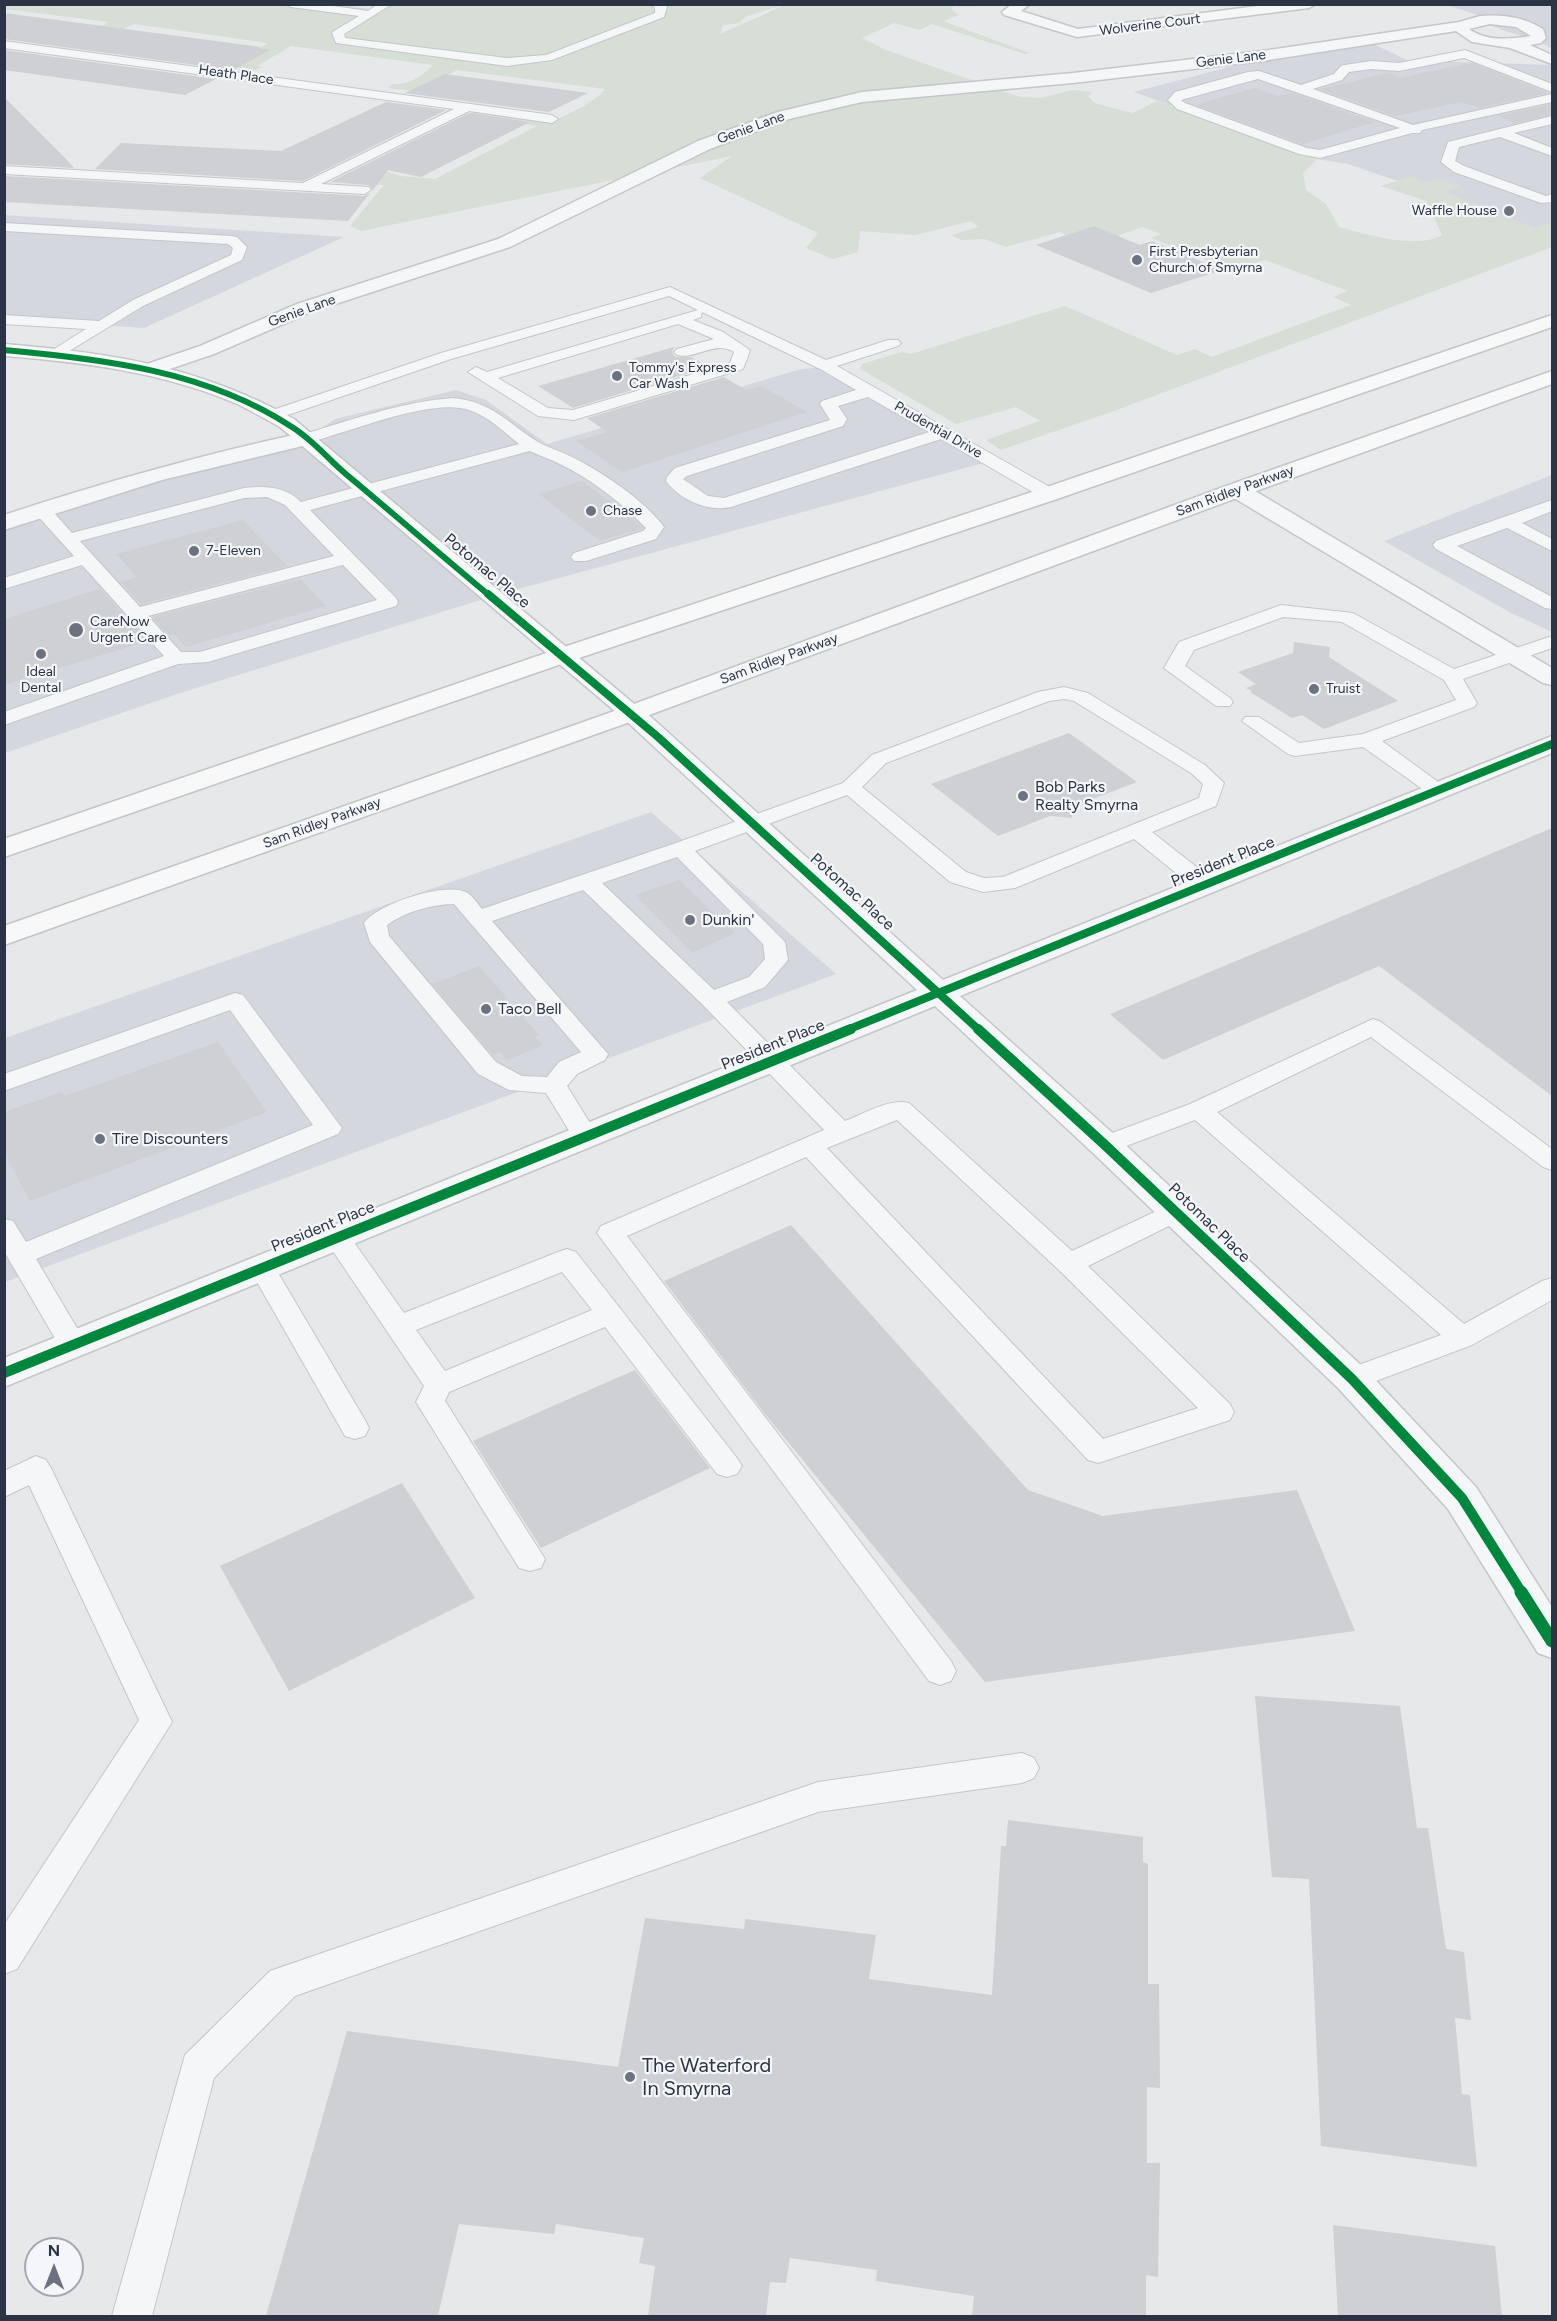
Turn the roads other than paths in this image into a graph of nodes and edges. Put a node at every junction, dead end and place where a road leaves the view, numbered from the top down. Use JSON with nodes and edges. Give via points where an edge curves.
{"nodes":[{"id":1,"x":291,"y":4,"type":"edge"},
{"id":2,"x":387,"y":4,"type":"edge"},
{"id":3,"x":656,"y":4,"type":"edge"},
{"id":4,"x":1023,"y":4,"type":"edge"},
{"id":5,"x":1309,"y":4,"type":"edge"},
{"id":6,"x":368,"y":14,"type":"junction"},
{"id":7,"x":1447,"y":14,"type":"dead end"},
{"id":8,"x":1465,"y":20,"type":"junction"},
{"id":9,"x":1552,"y":31,"type":"edge"},
{"id":10,"x":1392,"y":37,"type":"junction"},
{"id":11,"x":1541,"y":37,"type":"edge"},
{"id":12,"x":1478,"y":40,"type":"junction"},
{"id":13,"x":4,"y":44,"type":"edge"},
{"id":14,"x":1508,"y":44,"type":"junction"},
{"id":15,"x":1552,"y":48,"type":"edge"},
{"id":16,"x":1552,"y":60,"type":"edge"},
{"id":17,"x":1552,"y":87,"type":"edge"},
{"id":18,"x":1301,"y":89,"type":"junction"},
{"id":19,"x":1552,"y":98,"type":"edge"},
{"id":20,"x":468,"y":106,"type":"junction"},
{"id":21,"x":552,"y":119,"type":"dead end"},
{"id":22,"x":1552,"y":120,"type":"edge"},
{"id":23,"x":1412,"y":128,"type":"junction"},
{"id":24,"x":1498,"y":132,"type":"junction"},
{"id":25,"x":1443,"y":141,"type":"junction"},
{"id":26,"x":1552,"y":152,"type":"edge"},
{"id":27,"x":4,"y":170,"type":"edge"},
{"id":28,"x":305,"y":187,"type":"junction"},
{"id":29,"x":364,"y":190,"type":"dead end"},
{"id":30,"x":1550,"y":200,"type":"edge"},
{"id":31,"x":4,"y":227,"type":"edge"},
{"id":32,"x":709,"y":310,"type":"junction"},
{"id":33,"x":4,"y":319,"type":"edge"},
{"id":34,"x":678,"y":319,"type":"junction"},
{"id":35,"x":1552,"y":321,"type":"edge"},
{"id":36,"x":99,"y":326,"type":"junction"},
{"id":37,"x":893,"y":343,"type":"dead end"},
{"id":38,"x":732,"y":344,"type":"junction"},
{"id":39,"x":4,"y":350,"type":"edge"},
{"id":40,"x":682,"y":352,"type":"dead end"},
{"id":41,"x":56,"y":354,"type":"junction"},
{"id":42,"x":446,"y":356,"type":"junction"},
{"id":43,"x":828,"y":367,"type":"junction"},
{"id":44,"x":152,"y":369,"type":"junction"},
{"id":45,"x":485,"y":377,"type":"junction"},
{"id":46,"x":1552,"y":377,"type":"edge"},
{"id":47,"x":869,"y":391,"type":"junction"},
{"id":48,"x":537,"y":393,"type":"dead end"},
{"id":49,"x":520,"y":398,"type":"junction"},
{"id":50,"x":273,"y":415,"type":"junction"},
{"id":51,"x":942,"y":433,"type":"junction"},
{"id":52,"x":307,"y":438,"type":"junction"},
{"id":53,"x":531,"y":445,"type":"junction"},
{"id":54,"x":369,"y":490,"type":"junction"},
{"id":55,"x":1237,"y":490,"type":"junction"},
{"id":56,"x":1049,"y":494,"type":"junction"},
{"id":57,"x":1552,"y":505,"type":"edge"},
{"id":58,"x":298,"y":508,"type":"junction"},
{"id":59,"x":42,"y":510,"type":"junction"},
{"id":60,"x":1508,"y":522,"type":"junction"},
{"id":61,"x":4,"y":523,"type":"edge"},
{"id":62,"x":68,"y":539,"type":"junction"},
{"id":63,"x":1552,"y":546,"type":"edge"},
{"id":64,"x":580,"y":557,"type":"dead end"},
{"id":65,"x":86,"y":558,"type":"junction"},
{"id":66,"x":346,"y":558,"type":"junction"},
{"id":67,"x":4,"y":584,"type":"edge"},
{"id":68,"x":1552,"y":604,"type":"edge"},
{"id":69,"x":135,"y":614,"type":"junction"},
{"id":70,"x":1552,"y":642,"type":"edge"},
{"id":71,"x":564,"y":655,"type":"junction"},
{"id":72,"x":1513,"y":655,"type":"junction"},
{"id":73,"x":176,"y":658,"type":"junction"},
{"id":74,"x":1452,"y":676,"type":"junction"},
{"id":75,"x":1552,"y":678,"type":"edge"},
{"id":76,"x":1223,"y":702,"type":"dead end"},
{"id":77,"x":632,"y":713,"type":"junction"},
{"id":78,"x":4,"y":719,"type":"edge"},
{"id":79,"x":1252,"y":721,"type":"dead end"},
{"id":80,"x":1367,"y":740,"type":"junction"},
{"id":81,"x":1552,"y":744,"type":"edge"},
{"id":82,"x":850,"y":787,"type":"junction"},
{"id":83,"x":1437,"y":791,"type":"junction"},
{"id":84,"x":752,"y":822,"type":"junction"},
{"id":85,"x":1137,"y":831,"type":"junction"},
{"id":86,"x":4,"y":849,"type":"edge"},
{"id":87,"x":681,"y":849,"type":"junction"},
{"id":88,"x":587,"y":881,"type":"junction"},
{"id":89,"x":1205,"y":885,"type":"junction"},
{"id":90,"x":478,"y":918,"type":"junction"},
{"id":91,"x":4,"y":936,"type":"edge"},
{"id":92,"x":940,"y":993,"type":"junction"},
{"id":93,"x":711,"y":1000,"type":"junction"},
{"id":94,"x":772,"y":1061,"type":"junction"},
{"id":95,"x":4,"y":1083,"type":"edge"},
{"id":96,"x":554,"y":1085,"type":"junction"},
{"id":97,"x":1199,"y":1110,"type":"junction"},
{"id":98,"x":841,"y":1132,"type":"junction"},
{"id":99,"x":585,"y":1136,"type":"junction"},
{"id":100,"x":810,"y":1145,"type":"junction"},
{"id":101,"x":1106,"y":1145,"type":"junction"},
{"id":102,"x":1552,"y":1161,"type":"edge"},
{"id":103,"x":1176,"y":1212,"type":"junction"},
{"id":104,"x":4,"y":1228,"type":"edge"},
{"id":105,"x":337,"y":1238,"type":"junction"},
{"id":106,"x":20,"y":1255,"type":"junction"},
{"id":107,"x":1069,"y":1264,"type":"junction"},
{"id":108,"x":262,"y":1268,"type":"junction"},
{"id":109,"x":1552,"y":1288,"type":"edge"},
{"id":110,"x":610,"y":1314,"type":"junction"},
{"id":111,"x":399,"y":1326,"type":"junction"},
{"id":112,"x":1462,"y":1338,"type":"junction"},
{"id":113,"x":73,"y":1345,"type":"junction"},
{"id":114,"x":4,"y":1373,"type":"edge"},
{"id":115,"x":1352,"y":1379,"type":"junction"},
{"id":116,"x":440,"y":1385,"type":"junction"},
{"id":117,"x":355,"y":1428,"type":"dead end"},
{"id":118,"x":727,"y":1466,"type":"dead end"},
{"id":119,"x":4,"y":1485,"type":"edge"},
{"id":120,"x":530,"y":1559,"type":"dead end"},
{"id":121,"x":1552,"y":1641,"type":"edge"},
{"id":122,"x":940,"y":1671,"type":"dead end"},
{"id":123,"x":1022,"y":1768,"type":"dead end"},
{"id":124,"x":4,"y":1957,"type":"edge"},
{"id":125,"x":132,"y":2316,"type":"edge"}],
"edges":[{"from":1,"to":6,"type":"lane"},
{"from":2,"to":6,"type":"lane"},
{"from":3,"to":6,"type":"lane","via":[[661,7],[660,15],[548,58],[507,62],[340,41],[338,33]]},
{"from":4,"to":5,"type":"street","name":"Wolverine Court","via":[[1009,12],[1077,33]]},
{"from":7,"to":8,"type":"street"},
{"from":8,"to":10,"type":"street","name":"Genie Lane"},
{"from":8,"to":11,"type":"street","name":"Genie Lane","via":[[1500,21]]},
{"from":8,"to":12,"type":"street","via":[[1462,30]]},
{"from":9,"to":11,"type":"street"},
{"from":10,"to":12,"type":"street","name":"Genie Lane"},
{"from":10,"to":44,"type":"street","name":"Genie Lane","via":[[1073,78],[862,97],[784,115],[704,145],[504,243],[304,308]]},
{"from":11,"to":14,"type":"street"},
{"from":11,"to":15,"type":"street"},
{"from":12,"to":14,"type":"street","name":"Genie Lane"},
{"from":13,"to":20,"type":"lane","name":"Heath Place"},
{"from":14,"to":16,"type":"street"},
{"from":17,"to":18,"type":"lane","via":[[1465,54],[1399,66],[1345,69],[1338,77]]},
{"from":18,"to":23,"type":"lane"},
{"from":18,"to":23,"type":"lane","via":[[1259,75],[1179,95],[1174,100],[1181,106],[1320,154]]},
{"from":19,"to":23,"type":"lane"},
{"from":20,"to":21,"type":"lane","name":"Heath Place"},
{"from":20,"to":28,"type":"lane"},
{"from":22,"to":24,"type":"lane"},
{"from":23,"to":25,"type":"lane"},
{"from":24,"to":25,"type":"lane"},
{"from":24,"to":26,"type":"lane"},
{"from":25,"to":30,"type":"lane","via":[[1448,162],[1458,169]]},
{"from":27,"to":28,"type":"lane"},
{"from":28,"to":29,"type":"lane"},
{"from":31,"to":36,"type":"lane","via":[[232,240],[240,247],[237,257],[138,303]]},
{"from":32,"to":34,"type":"lane"},
{"from":32,"to":42,"type":"lane","name":"Prudential Drive","via":[[670,291]]},
{"from":32,"to":43,"type":"lane","name":"Prudential Drive"},
{"from":33,"to":36,"type":"lane"},
{"from":34,"to":38,"type":"lane"},
{"from":34,"to":45,"type":"lane"},
{"from":35,"to":56,"type":"main road"},
{"from":36,"to":41,"type":"lane"},
{"from":37,"to":43,"type":"lane","via":[[832,362]]},
{"from":38,"to":40,"type":"lane","via":[[708,344]]},
{"from":38,"to":49,"type":"lane","via":[[742,351],[737,366],[574,415],[544,413]]},
{"from":39,"to":41,"type":"main road","name":"Potomac Place"},
{"from":41,"to":44,"type":"main road","name":"Potomac Place"},
{"from":42,"to":45,"type":"lane"},
{"from":42,"to":50,"type":"lane","name":"Prudential Drive"},
{"from":43,"to":47,"type":"lane","name":"Prudential Drive"},
{"from":44,"to":50,"type":"main road","name":"Potomac Place","via":[[243,399]]},
{"from":45,"to":49,"type":"lane"},
{"from":46,"to":55,"type":"main road","name":"Sam Ridley Parkway"},
{"from":47,"to":51,"type":"lane","name":"Prudential Drive"},
{"from":47,"to":51,"type":"lane","via":[[828,404],[839,419],[837,423],[681,472],[675,482],[703,501],[725,503]]},
{"from":48,"to":49,"type":"lane"},
{"from":50,"to":52,"type":"main road","name":"Potomac Place"},
{"from":51,"to":56,"type":"lane","name":"Prudential Drive"},
{"from":52,"to":53,"type":"lane","via":[[434,403],[468,404],[500,421]]},
{"from":52,"to":54,"type":"main road","name":"Potomac Place"},
{"from":52,"to":59,"type":"street","via":[[182,467]]},
{"from":53,"to":54,"type":"lane"},
{"from":53,"to":64,"type":"lane","via":[[569,462],[655,527],[650,535],[626,545]]},
{"from":54,"to":58,"type":"lane"},
{"from":54,"to":71,"type":"main road","name":"Potomac Place"},
{"from":55,"to":72,"type":"street"},
{"from":55,"to":77,"type":"main road","name":"Sam Ridley Parkway"},
{"from":56,"to":71,"type":"main road"},
{"from":57,"to":60,"type":"lane"},
{"from":58,"to":62,"type":"lane","via":[[286,496],[270,491],[244,493]]},
{"from":58,"to":66,"type":"lane"},
{"from":59,"to":61,"type":"street"},
{"from":59,"to":62,"type":"lane"},
{"from":60,"to":63,"type":"lane"},
{"from":60,"to":68,"type":"lane","via":[[1442,545]]},
{"from":62,"to":65,"type":"lane"},
{"from":65,"to":67,"type":"lane"},
{"from":65,"to":69,"type":"lane"},
{"from":66,"to":69,"type":"lane","via":[[298,578],[199,605]]},
{"from":66,"to":73,"type":"lane","via":[[389,602],[329,612],[227,641],[201,657]]},
{"from":69,"to":73,"type":"lane"},
{"from":70,"to":72,"type":"lane"},
{"from":71,"to":77,"type":"main road","name":"Potomac Place"},
{"from":71,"to":86,"type":"main road"},
{"from":72,"to":74,"type":"lane"},
{"from":72,"to":75,"type":"street"},
{"from":73,"to":78,"type":"lane"},
{"from":74,"to":76,"type":"lane","via":[[1346,617],[1281,611],[1186,646],[1174,668]]},
{"from":74,"to":80,"type":"lane","via":[[1467,704]]},
{"from":77,"to":84,"type":"street","name":"Potomac Place"},
{"from":77,"to":91,"type":"main road","name":"Sam Ridley Parkway"},
{"from":79,"to":80,"type":"lane","via":[[1295,750]]},
{"from":80,"to":83,"type":"lane"},
{"from":81,"to":83,"type":"street","name":"President Place"},
{"from":82,"to":84,"type":"lane"},
{"from":82,"to":85,"type":"lane","via":[[958,877],[983,885],[1007,883]]},
{"from":82,"to":85,"type":"lane","via":[[879,759],[1045,696],[1064,693],[1081,697],[1198,769],[1214,783],[1209,802]]},
{"from":83,"to":89,"type":"street","name":"President Place"},
{"from":84,"to":87,"type":"lane"},
{"from":84,"to":92,"type":"street","name":"Potomac Place"},
{"from":85,"to":89,"type":"lane"},
{"from":87,"to":88,"type":"lane"},
{"from":87,"to":93,"type":"lane","via":[[774,942],[777,960],[757,981]]},
{"from":88,"to":90,"type":"lane"},
{"from":88,"to":93,"type":"lane"},
{"from":89,"to":92,"type":"street","name":"President Place"},
{"from":90,"to":96,"type":"lane","via":[[596,1054],[568,1068]]},
{"from":90,"to":96,"type":"lane","via":[[460,897],[434,897],[393,910],[375,923],[378,938],[487,1068],[518,1084]]},
{"from":92,"to":94,"type":"street","name":"President Place"},
{"from":92,"to":101,"type":"street","name":"Potomac Place"},
{"from":93,"to":94,"type":"lane"},
{"from":94,"to":98,"type":"lane"},
{"from":94,"to":99,"type":"street","name":"President Place"},
{"from":95,"to":106,"type":"lane","via":[[236,1000],[329,1128]]},
{"from":96,"to":99,"type":"lane"},
{"from":97,"to":101,"type":"lane"},
{"from":97,"to":102,"type":"lane","via":[[1373,1027]]},
{"from":97,"to":112,"type":"lane"},
{"from":98,"to":100,"type":"lane"},
{"from":98,"to":107,"type":"lane","via":[[900,1109]]},
{"from":99,"to":105,"type":"street","name":"President Place"},
{"from":100,"to":107,"type":"lane","via":[[1098,1452],[1220,1412]]},
{"from":100,"to":122,"type":"lane","via":[[610,1233]]},
{"from":101,"to":103,"type":"street","name":"Potomac Place"},
{"from":103,"to":107,"type":"lane"},
{"from":103,"to":115,"type":"street","name":"Potomac Place"},
{"from":104,"to":106,"type":"lane"},
{"from":105,"to":108,"type":"street","name":"President Place"},
{"from":105,"to":111,"type":"lane"},
{"from":106,"to":113,"type":"lane"},
{"from":108,"to":113,"type":"street","name":"President Place"},
{"from":108,"to":117,"type":"lane"},
{"from":109,"to":112,"type":"lane"},
{"from":110,"to":111,"type":"lane","via":[[567,1259]]},
{"from":110,"to":116,"type":"lane"},
{"from":110,"to":118,"type":"lane"},
{"from":111,"to":116,"type":"lane"},
{"from":112,"to":115,"type":"lane"},
{"from":113,"to":114,"type":"street","name":"President Place"},
{"from":115,"to":121,"type":"street","name":"Potomac Place","via":[[1462,1498]]},
{"from":116,"to":120,"type":"lane","via":[[430,1402]]},
{"from":119,"to":124,"type":"lane","via":[[36,1468],[156,1722]]},
{"from":123,"to":125,"type":"lane","via":[[818,1797],[283,1983],[198,2068]]}]}
